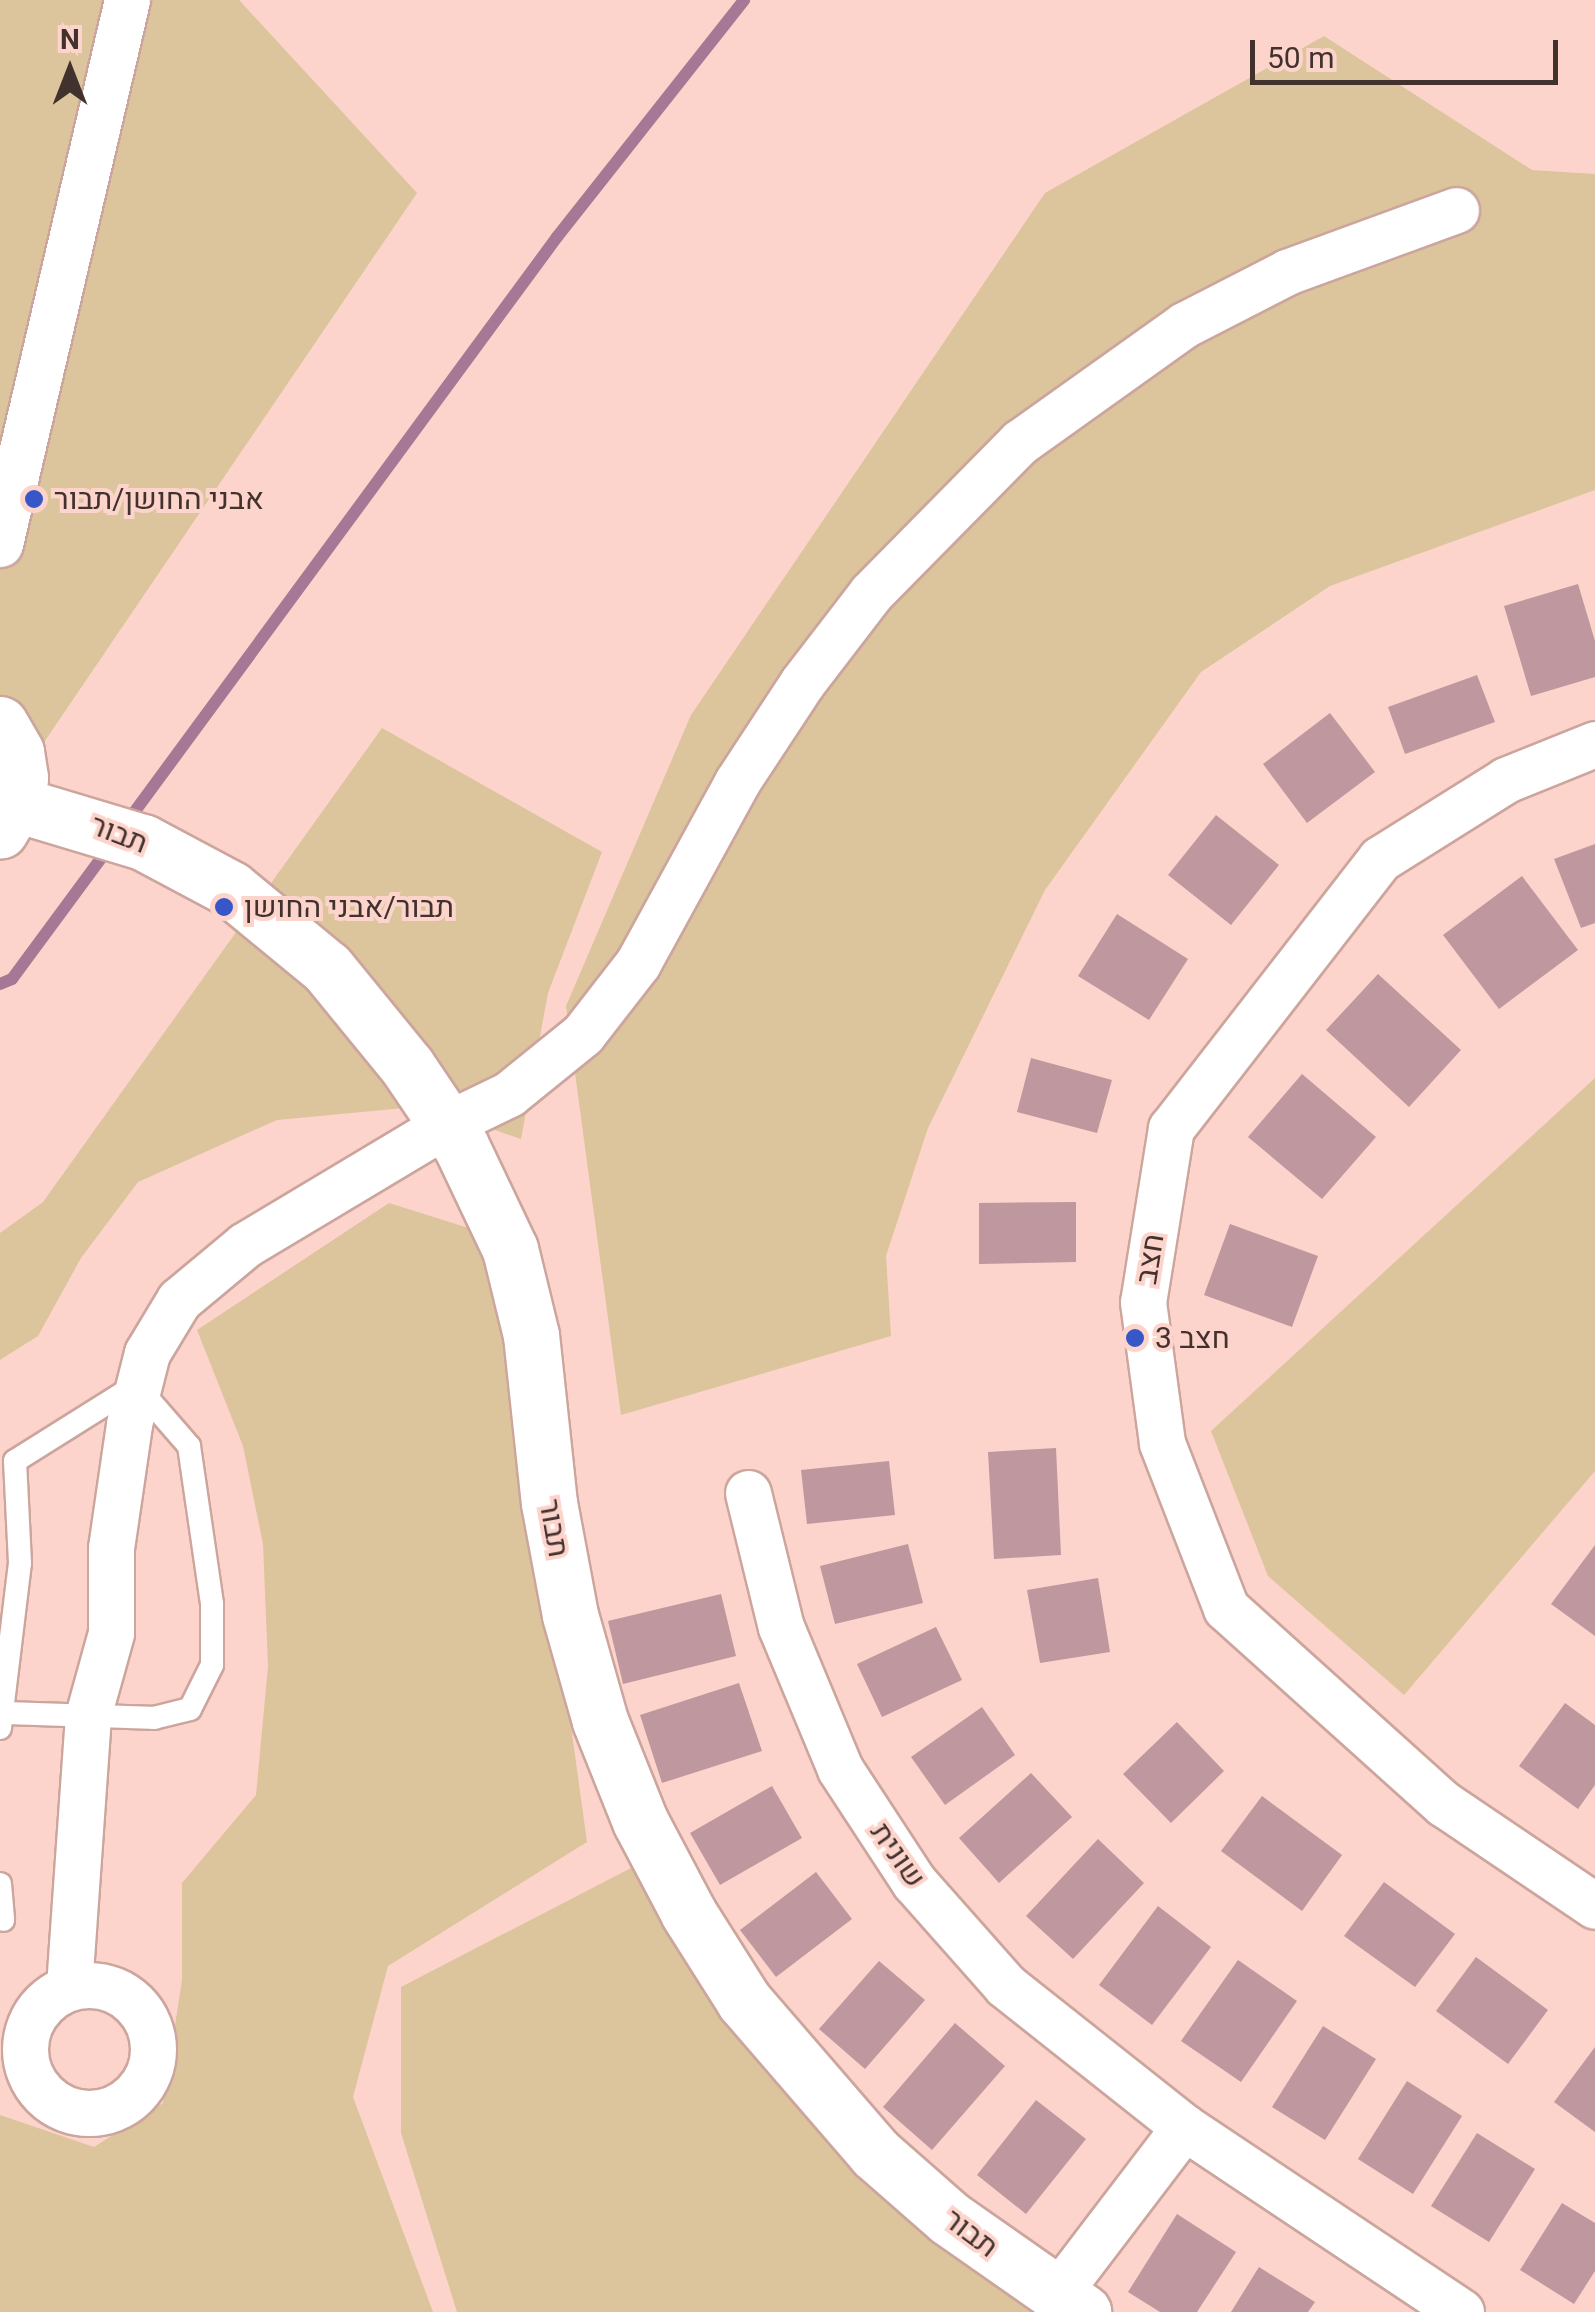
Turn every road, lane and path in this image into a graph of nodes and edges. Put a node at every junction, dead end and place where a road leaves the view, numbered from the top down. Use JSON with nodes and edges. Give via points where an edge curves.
{"nodes":[{"id":1,"x":127,"y":0,"type":"edge"},
{"id":2,"x":1456,"y":210,"type":"dead end"},
{"id":3,"x":0,"y":544,"type":"edge"},
{"id":4,"x":0,"y":724,"type":"edge"},
{"id":5,"x":1595,"y":744,"type":"edge"},
{"id":6,"x":8,"y":818,"type":"edge"},
{"id":7,"x":447,"y":1124,"type":"junction"},
{"id":8,"x":136,"y":1385,"type":"junction"},
{"id":9,"x":748,"y":1493,"type":"dead end"},
{"id":10,"x":88,"y":1716,"type":"junction"},
{"id":11,"x":1,"y":1720,"type":"edge"},
{"id":12,"x":0,"y":1884,"type":"edge"},
{"id":13,"x":1595,"y":1906,"type":"edge"},
{"id":14,"x":3,"y":1920,"type":"dead end"},
{"id":15,"x":68,"y":1987,"type":"junction"},
{"id":16,"x":13,"y":2063,"type":"edge"},
{"id":17,"x":1184,"y":2126,"type":"junction"},
{"id":18,"x":1070,"y":2303,"type":"edge"},
{"id":19,"x":1461,"y":2312,"type":"edge"}],
"edges":[{"from":1,"to":3,"type":"street"},
{"from":2,"to":7,"type":"street","via":[[1287,272],[1184,325],[1020,442],[870,593],[802,683],[603,1012],[536,1076]]},
{"from":4,"to":6,"type":"street","via":[[19,764]]},
{"from":5,"to":13,"type":"street","name":"חצב","via":[[1506,780],[1380,860],[1171,1128],[1143,1302],[1162,1443],[1226,1608],[1444,1804]]},
{"from":6,"to":7,"type":"street","name":"תבור","via":[[143,842],[266,914],[345,988]]},
{"from":7,"to":8,"type":"street","via":[[199,1279],[161,1324]]},
{"from":7,"to":18,"type":"street","name":"תבור","via":[[497,1216],[526,1308],[549,1503],[570,1615],[600,1721],[688,1914],[744,2001],[875,2153],[949,2218]]},
{"from":8,"to":10,"type":"street","via":[[111,1548],[111,1633]]},
{"from":8,"to":10,"type":"lane","via":[[189,1446],[212,1604],[212,1665],[190,1710],[154,1718]]},
{"from":8,"to":11,"type":"lane","via":[[15,1461],[20,1563]]},
{"from":9,"to":17,"type":"street","name":"שונית","via":[[781,1627],[840,1768],[914,1882],[1005,1985]]},
{"from":10,"to":11,"type":"lane"},
{"from":10,"to":15,"type":"street"},
{"from":12,"to":14,"type":"lane"},
{"from":15,"to":16,"type":"street","via":[[32,2018]]},
{"from":15,"to":16,"type":"street","via":[[102,1986],[132,2000],[153,2038],[146,2081],[112,2110],[80,2113],[50,2102]]},
{"from":17,"to":18,"type":"street"},
{"from":17,"to":19,"type":"street","name":"שונית"}]}
